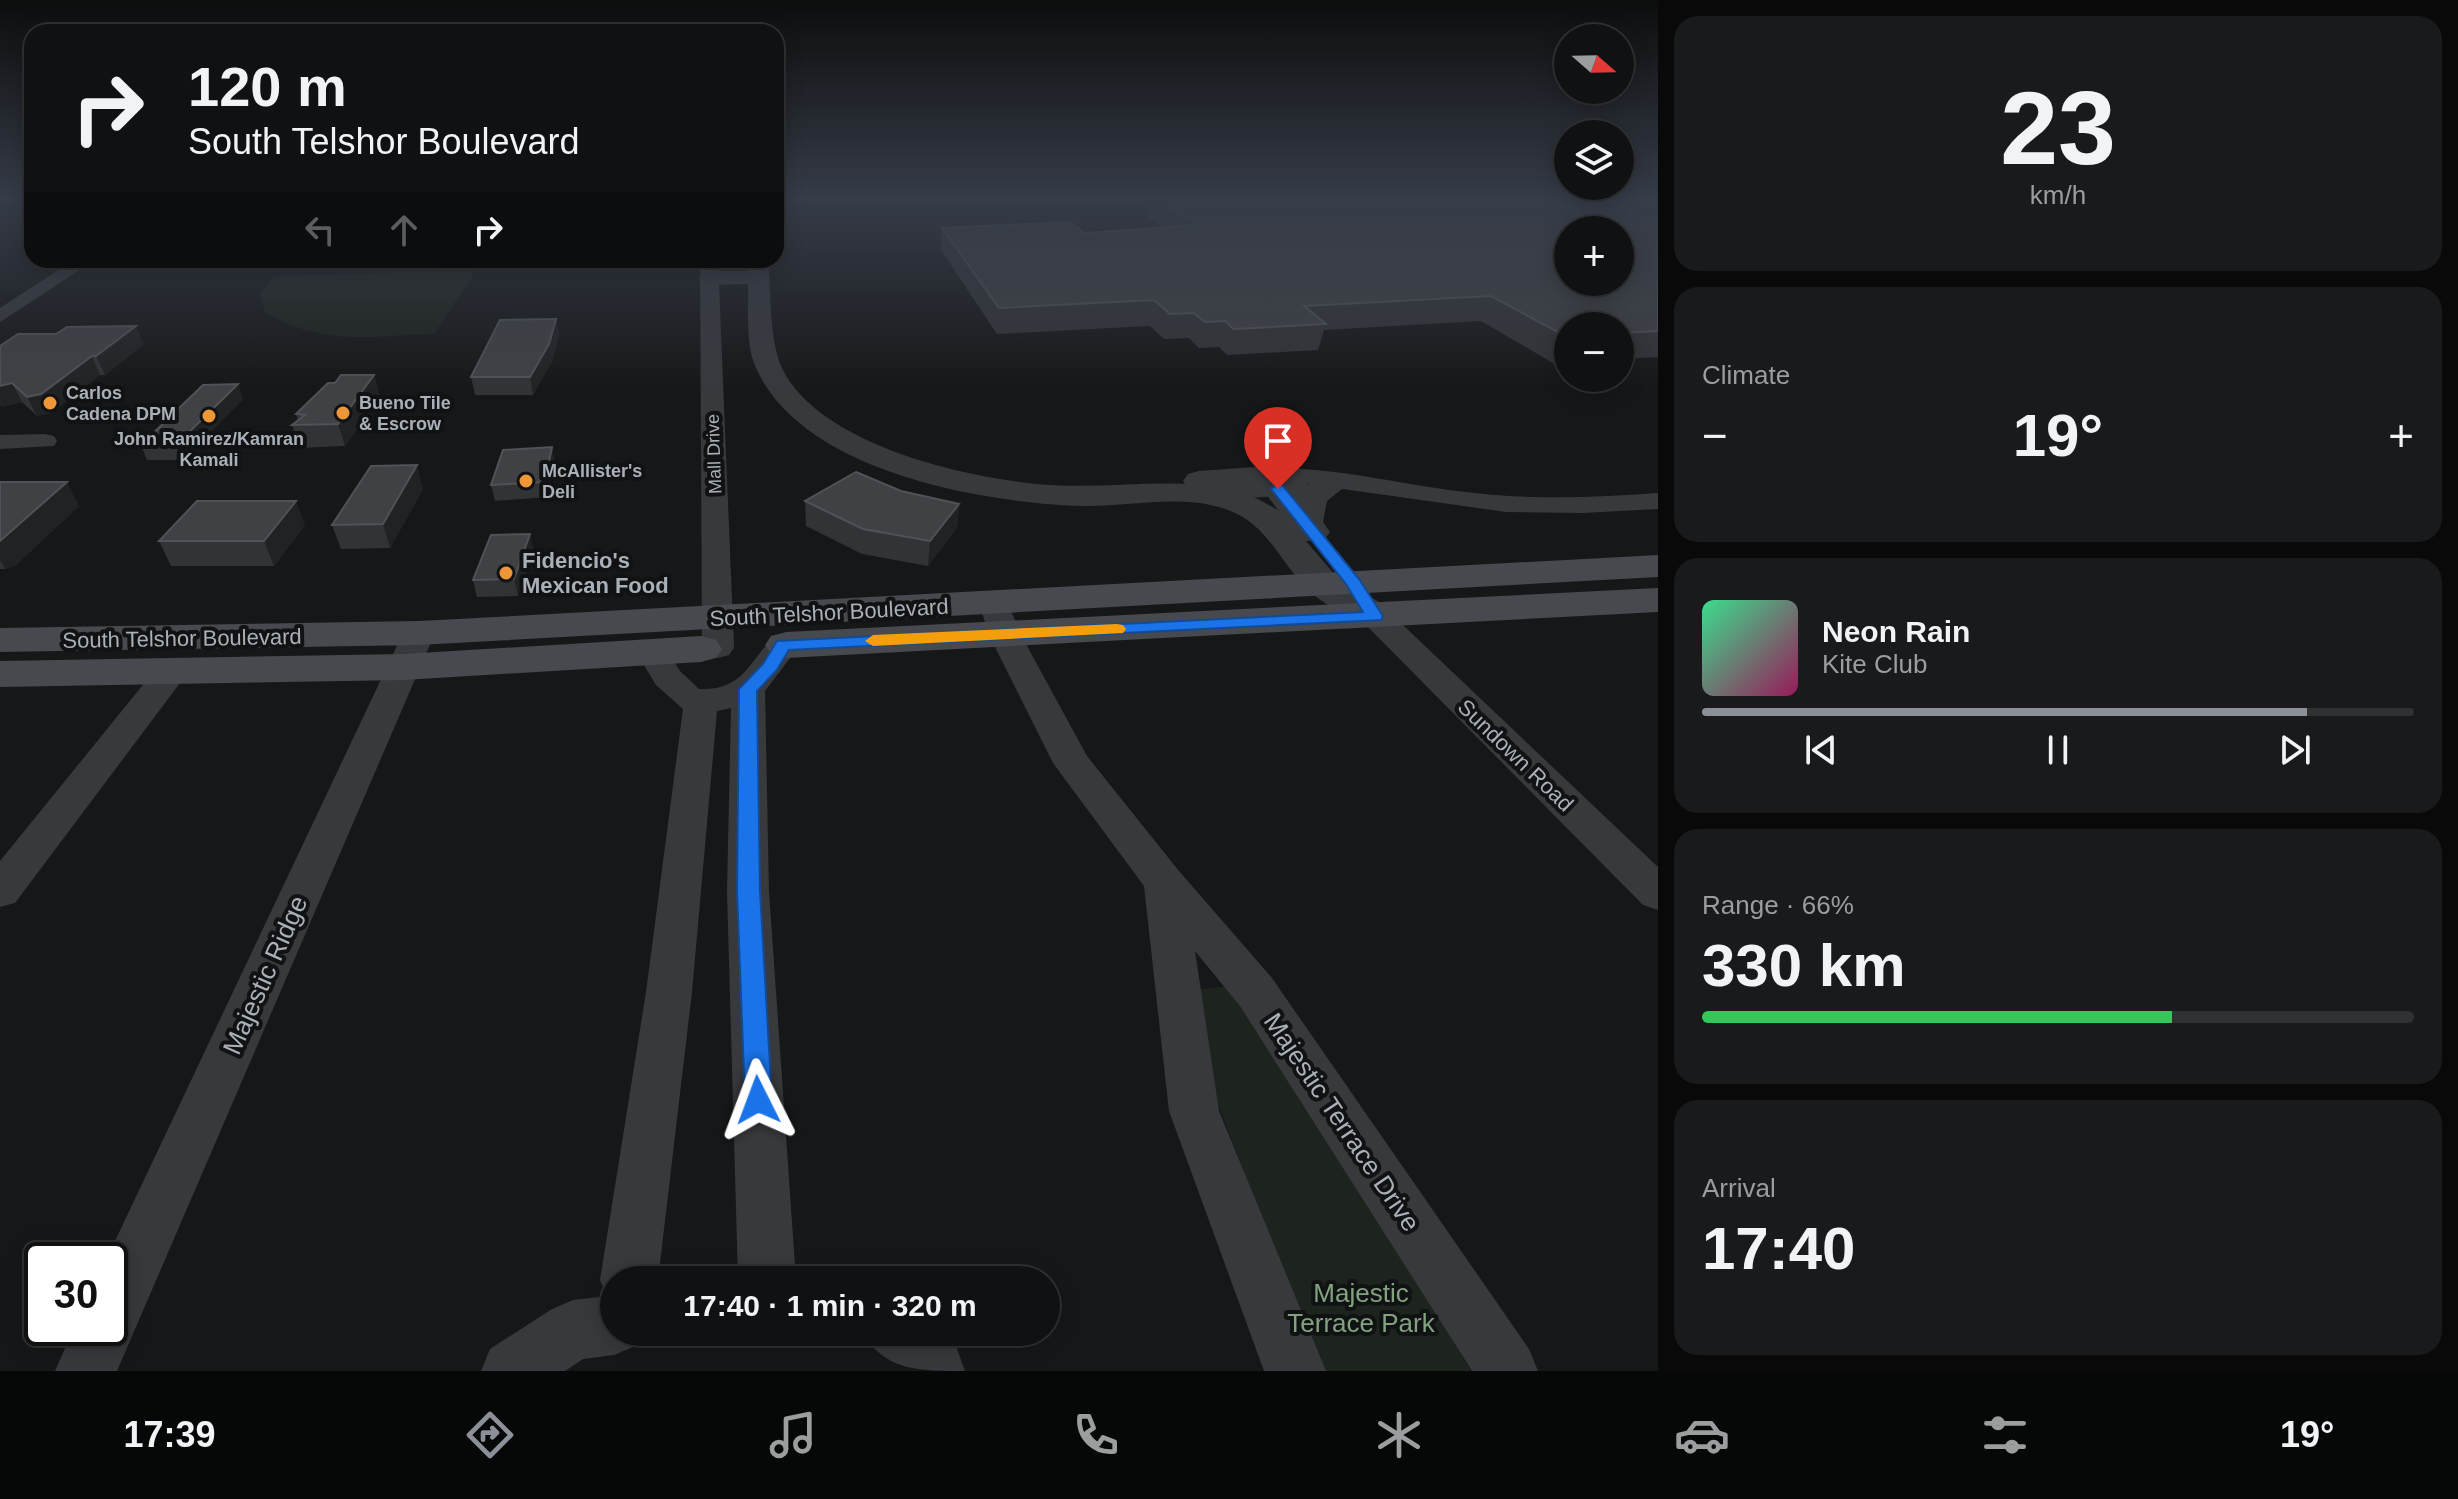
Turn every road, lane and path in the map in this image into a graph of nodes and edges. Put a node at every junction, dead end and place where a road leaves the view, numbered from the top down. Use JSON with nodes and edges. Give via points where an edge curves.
{"nodes":[{"id":1,"x":74,"y":268,"type":"edge"},
{"id":2,"x":758,"y":269,"type":"edge"},
{"id":3,"x":709,"y":270,"type":"edge"},
{"id":4,"x":46,"y":287,"type":"junction"},
{"id":5,"x":15,"y":288,"type":"dead end"},
{"id":6,"x":0,"y":316,"type":"edge"},
{"id":7,"x":45,"y":441,"type":"dead end"},
{"id":8,"x":0,"y":442,"type":"edge"},
{"id":9,"x":1336,"y":481,"type":"junction"},
{"id":10,"x":1148,"y":491,"type":"junction"},
{"id":11,"x":1270,"y":496,"type":"junction"},
{"id":12,"x":1658,"y":501,"type":"edge"},
{"id":13,"x":1658,"y":566,"type":"edge"},
{"id":14,"x":1350,"y":594,"type":"junction"},
{"id":15,"x":1658,"y":600,"type":"edge"},
{"id":16,"x":1000,"y":619,"type":"junction"},
{"id":17,"x":718,"y":633,"type":"junction"},
{"id":18,"x":0,"y":640,"type":"edge"},
{"id":19,"x":784,"y":645,"type":"junction"},
{"id":20,"x":412,"y":650,"type":"junction"},
{"id":21,"x":652,"y":652,"type":"junction"},
{"id":22,"x":171,"y":672,"type":"junction"},
{"id":23,"x":0,"y":674,"type":"edge"},
{"id":24,"x":748,"y":689,"type":"junction"},
{"id":25,"x":701,"y":701,"type":"junction"},
{"id":26,"x":1164,"y":882,"type":"junction"},
{"id":27,"x":0,"y":891,"type":"edge"},
{"id":28,"x":1658,"y":893,"type":"edge"},
{"id":29,"x":631,"y":1266,"type":"edge"},
{"id":30,"x":766,"y":1266,"type":"edge"},
{"id":31,"x":128,"y":1277,"type":"edge"},
{"id":32,"x":600,"y":1327,"type":"edge"},
{"id":33,"x":97,"y":1346,"type":"edge"},
{"id":34,"x":915,"y":1346,"type":"edge"},
{"id":35,"x":86,"y":1371,"type":"edge"},
{"id":36,"x":512,"y":1371,"type":"edge"},
{"id":37,"x":934,"y":1371,"type":"edge"},
{"id":38,"x":1295,"y":1371,"type":"edge"},
{"id":39,"x":1507,"y":1371,"type":"edge"}],
"edges":[{"from":1,"to":4,"type":"street"},
{"from":2,"to":3,"type":"street"},
{"from":2,"to":10,"type":"street","via":[[769,367],[792,406],[846,442],[976,485],[1088,496]]},
{"from":3,"to":17,"type":"street","name":"Mall Drive"},
{"from":4,"to":5,"type":"street"},
{"from":4,"to":6,"type":"street"},
{"from":7,"to":8,"type":"street"},
{"from":9,"to":11,"type":"street","via":[[1312,497]]},
{"from":9,"to":11,"type":"street","via":[[1290,475]]},
{"from":9,"to":12,"type":"street","via":[[1457,500]]},
{"from":10,"to":11,"type":"street","via":[[1196,493],[1240,503]]},
{"from":10,"to":11,"type":"street","via":[[1164,483]]},
{"from":11,"to":14,"type":"street","name":"Sundown Road"},
{"from":13,"to":14,"type":"main road","name":"South Telshor Boulevard"},
{"from":14,"to":15,"type":"main road","name":"South Telshor Boulevard"},
{"from":14,"to":16,"type":"main road","name":"South Telshor Boulevard"},
{"from":14,"to":16,"type":"main road","name":"South Telshor Boulevard"},
{"from":14,"to":28,"type":"street","name":"Sundown Road"},
{"from":16,"to":17,"type":"main road","name":"South Telshor Boulevard"},
{"from":16,"to":19,"type":"main road","name":"South Telshor Boulevard"},
{"from":16,"to":26,"type":"street","name":"Majestic Terrace Drive","via":[[1072,763]]},
{"from":17,"to":19,"type":"main road","name":"South Telshor Boulevard"},
{"from":17,"to":20,"type":"main road","name":"South Telshor Boulevard"},
{"from":17,"to":21,"type":"main road","name":"South Telshor Boulevard"},
{"from":18,"to":20,"type":"main road","name":"South Telshor Boulevard"},
{"from":19,"to":24,"type":"street"},
{"from":20,"to":21,"type":"main road","name":"South Telshor Boulevard"},
{"from":20,"to":22,"type":"main road","name":"South Telshor Boulevard"},
{"from":20,"to":31,"type":"street","name":"Majestic Ridge"},
{"from":21,"to":25,"type":"street","via":[[668,678],[690,700]]},
{"from":22,"to":23,"type":"main road","name":"South Telshor Boulevard"},
{"from":22,"to":27,"type":"street"},
{"from":24,"to":25,"type":"street","via":[[728,701]]},
{"from":24,"to":30,"type":"street","via":[[748,891]]},
{"from":25,"to":29,"type":"street","via":[[669,992]]},
{"from":26,"to":38,"type":"street","via":[[1194,1111]]},
{"from":26,"to":39,"type":"street","name":"Majestic Terrace Drive","via":[[1256,992]]},
{"from":32,"to":36,"type":"street","via":[[573,1330]]},
{"from":33,"to":35,"type":"street"},
{"from":34,"to":37,"type":"street","via":[[931,1356]]}]}
